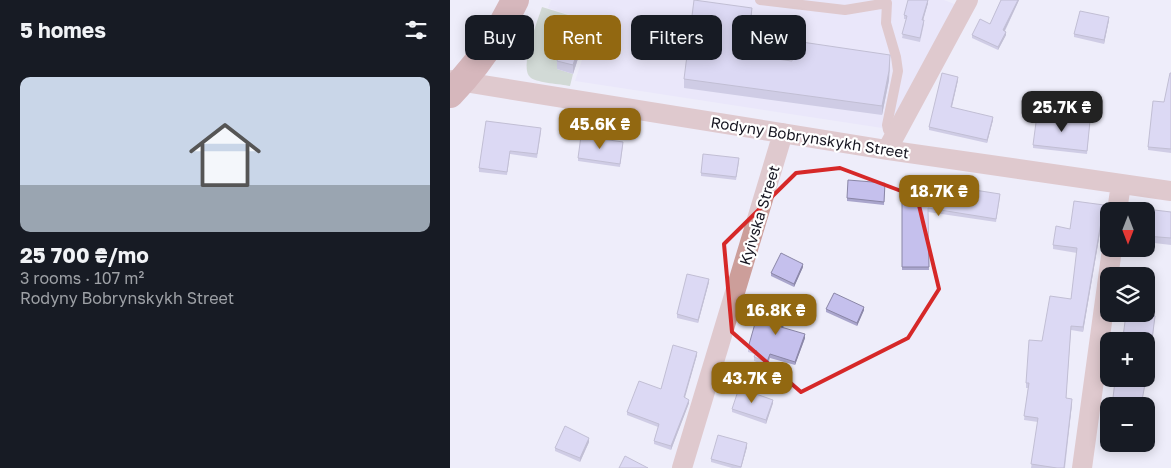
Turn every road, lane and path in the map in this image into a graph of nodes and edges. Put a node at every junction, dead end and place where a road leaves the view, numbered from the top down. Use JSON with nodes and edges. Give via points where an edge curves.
{"nodes":[{"id":1,"x":515,"y":0,"type":"edge"},
{"id":2,"x":760,"y":0,"type":"edge"},
{"id":3,"x":968,"y":0,"type":"edge"},
{"id":4,"x":454,"y":85,"type":"edge"},
{"id":5,"x":783,"y":134,"type":"junction"},
{"id":6,"x":892,"y":142,"type":"junction"},
{"id":7,"x":1121,"y":184,"type":"junction"},
{"id":8,"x":1171,"y":191,"type":"edge"},
{"id":9,"x":1118,"y":202,"type":"edge"},
{"id":10,"x":1111,"y":258,"type":"edge"},
{"id":11,"x":682,"y":468,"type":"edge"},
{"id":12,"x":1082,"y":468,"type":"edge"}],
"edges":[{"from":1,"to":4,"type":"main road","via":[[505,22]]},
{"from":2,"to":6,"type":"lane","via":[[845,10],[887,3],[886,23],[898,71],[887,126]]},
{"from":3,"to":6,"type":"street"},
{"from":4,"to":5,"type":"street","name":"Rodyny Bobrynskykh Street"},
{"from":5,"to":6,"type":"street","name":"Rodyny Bobrynskykh Street"},
{"from":5,"to":11,"type":"street","name":"Kyivska Street"},
{"from":6,"to":7,"type":"street","name":"Rodyny Bobrynskykh Street"},
{"from":7,"to":8,"type":"street","name":"Rodyny Bobrynskykh Street"},
{"from":7,"to":9,"type":"street"},
{"from":10,"to":12,"type":"street"}]}
